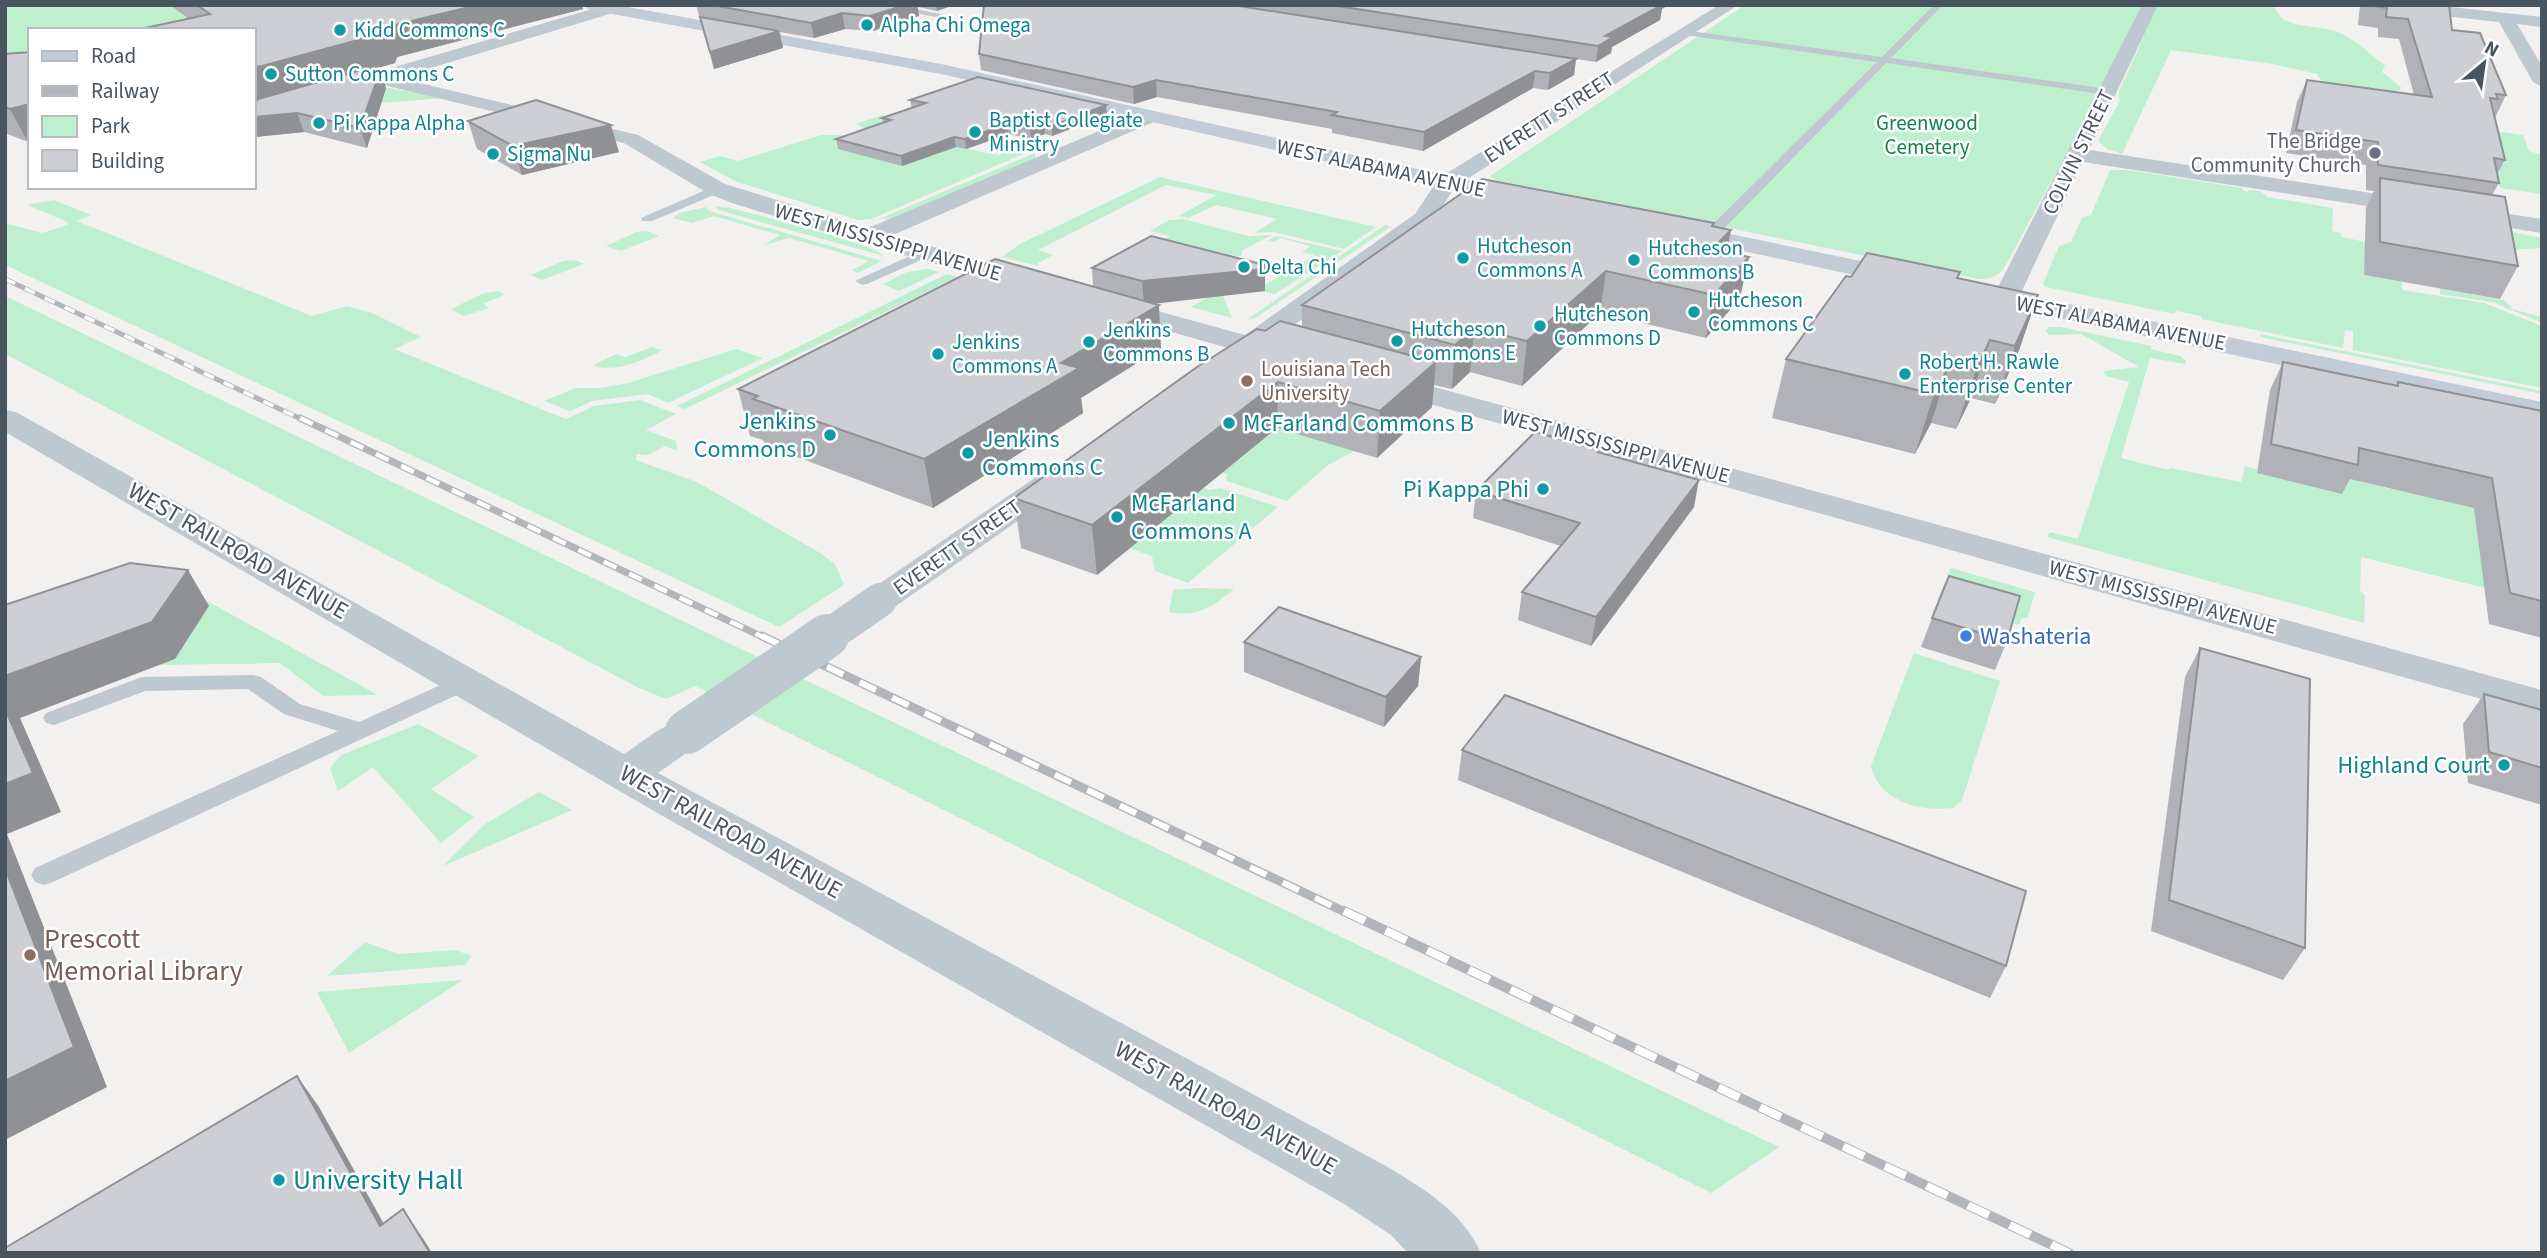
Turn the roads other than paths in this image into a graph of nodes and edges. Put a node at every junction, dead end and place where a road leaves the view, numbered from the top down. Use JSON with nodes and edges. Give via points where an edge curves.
{"nodes":[{"id":1,"x":878,"y":5,"type":"edge"},
{"id":2,"x":1730,"y":5,"type":"edge"},
{"id":3,"x":1939,"y":5,"type":"edge"},
{"id":4,"x":2150,"y":5,"type":"edge"},
{"id":5,"x":2388,"y":5,"type":"edge"},
{"id":6,"x":609,"y":7,"type":"edge"},
{"id":7,"x":941,"y":15,"type":"dead end"},
{"id":8,"x":2505,"y":18,"type":"junction"},
{"id":9,"x":2542,"y":22,"type":"edge"},
{"id":10,"x":1685,"y":32,"type":"junction"},
{"id":11,"x":1885,"y":60,"type":"junction"},
{"id":12,"x":1598,"y":71,"type":"dead end"},
{"id":13,"x":1618,"y":74,"type":"junction"},
{"id":14,"x":2542,"y":82,"type":"edge"},
{"id":15,"x":2108,"y":92,"type":"junction"},
{"id":16,"x":1149,"y":117,"type":"junction"},
{"id":17,"x":2077,"y":155,"type":"junction"},
{"id":18,"x":1447,"y":183,"type":"junction"},
{"id":19,"x":717,"y":190,"type":"junction"},
{"id":20,"x":1539,"y":202,"type":"edge"},
{"id":21,"x":647,"y":218,"type":"dead end"},
{"id":22,"x":1656,"y":226,"type":"edge"},
{"id":23,"x":2542,"y":226,"type":"edge"},
{"id":24,"x":867,"y":237,"type":"junction"},
{"id":25,"x":1708,"y":237,"type":"junction"},
{"id":26,"x":925,"y":253,"type":"junction"},
{"id":27,"x":862,"y":281,"type":"dead end"},
{"id":28,"x":1937,"y":285,"type":"edge"},
{"id":29,"x":1055,"y":290,"type":"edge"},
{"id":30,"x":1964,"y":290,"type":"edge"},
{"id":31,"x":2005,"y":299,"type":"junction"},
{"id":32,"x":1094,"y":301,"type":"edge"},
{"id":33,"x":1248,"y":345,"type":"junction"},
{"id":34,"x":1315,"y":363,"type":"edge"},
{"id":35,"x":1210,"y":371,"type":"edge"},
{"id":36,"x":1355,"y":374,"type":"edge"},
{"id":37,"x":2542,"y":411,"type":"edge"},
{"id":38,"x":5,"y":419,"type":"edge"},
{"id":39,"x":1076,"y":464,"type":"edge"},
{"id":40,"x":466,"y":682,"type":"junction"},
{"id":41,"x":2542,"y":703,"type":"edge"},
{"id":42,"x":54,"y":718,"type":"dead end"},
{"id":43,"x":362,"y":731,"type":"junction"},
{"id":44,"x":645,"y":785,"type":"junction"},
{"id":45,"x":44,"y":875,"type":"dead end"},
{"id":46,"x":1450,"y":1253,"type":"edge"}],
"edges":[{"from":1,"to":7,"type":"lane"},
{"from":2,"to":10,"type":"street","name":"EVERETT STREET"},
{"from":3,"to":11,"type":"lane"},
{"from":4,"to":15,"type":"street","name":"COLVIN STREET"},
{"from":5,"to":8,"type":"street"},
{"from":6,"to":16,"type":"main road","name":"WEST ALABAMA AVENUE","via":[[941,69]]},
{"from":6,"to":19,"type":"street","name":"WEST MISSISSIPPI AVENUE","via":[[368,81],[631,139]]},
{"from":8,"to":9,"type":"street"},
{"from":8,"to":14,"type":"street"},
{"from":10,"to":11,"type":"lane"},
{"from":10,"to":13,"type":"street","name":"EVERETT STREET"},
{"from":11,"to":15,"type":"lane"},
{"from":11,"to":25,"type":"lane"},
{"from":12,"to":13,"type":"street"},
{"from":13,"to":18,"type":"street","name":"EVERETT STREET"},
{"from":15,"to":17,"type":"street","name":"COLVIN STREET"},
{"from":16,"to":18,"type":"main road","name":"WEST ALABAMA AVENUE"},
{"from":16,"to":24,"type":"street"},
{"from":17,"to":23,"type":"street"},
{"from":17,"to":31,"type":"street","name":"COLVIN STREET"},
{"from":18,"to":20,"type":"main road","name":"WEST ALABAMA AVENUE"},
{"from":18,"to":33,"type":"street","name":"EVERETT STREET","via":[[1423,219]]},
{"from":19,"to":21,"type":"lane"},
{"from":19,"to":24,"type":"street","name":"WEST MISSISSIPPI AVENUE"},
{"from":22,"to":25,"type":"main road"},
{"from":24,"to":26,"type":"street","name":"WEST MISSISSIPPI AVENUE"},
{"from":25,"to":28,"type":"main road"},
{"from":26,"to":27,"type":"lane"},
{"from":26,"to":29,"type":"street","name":"WEST MISSISSIPPI AVENUE"},
{"from":30,"to":31,"type":"main road","name":"WEST ALABAMA AVENUE"},
{"from":31,"to":37,"type":"main road","name":"WEST ALABAMA AVENUE"},
{"from":32,"to":33,"type":"street"},
{"from":33,"to":34,"type":"street"},
{"from":33,"to":35,"type":"street","name":"EVERETT STREET"},
{"from":36,"to":41,"type":"street","name":"WEST MISSISSIPPI AVENUE"},
{"from":38,"to":40,"type":"street","name":"WEST RAILROAD AVENUE"},
{"from":39,"to":44,"type":"street","name":"EVERETT STREET","bridge":true,"via":[[687,732]]},
{"from":40,"to":43,"type":"lane"},
{"from":40,"to":44,"type":"street","name":"WEST RAILROAD AVENUE"},
{"from":42,"to":43,"type":"lane","via":[[142,684],[253,682],[292,709]]},
{"from":43,"to":45,"type":"lane"},
{"from":44,"to":46,"type":"street","name":"WEST RAILROAD AVENUE","via":[[1365,1185],[1412,1215]]}]}
